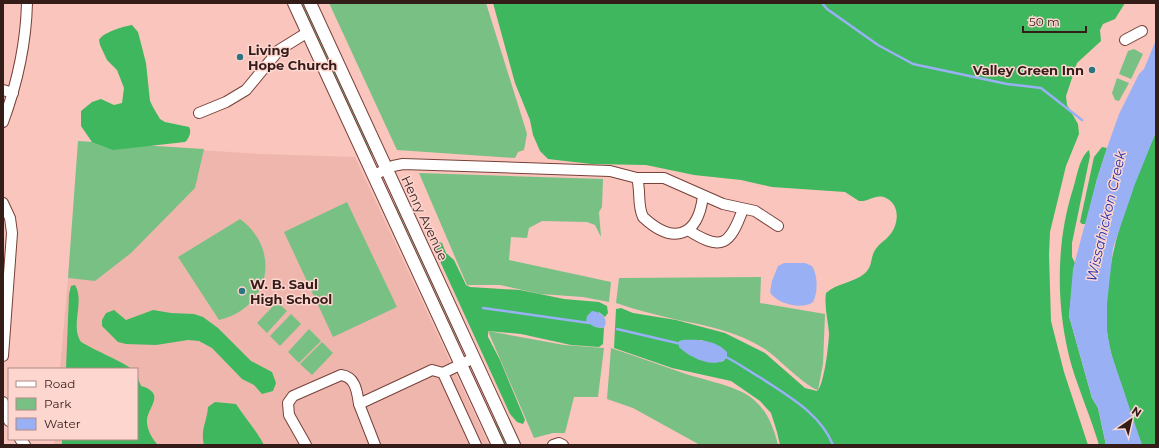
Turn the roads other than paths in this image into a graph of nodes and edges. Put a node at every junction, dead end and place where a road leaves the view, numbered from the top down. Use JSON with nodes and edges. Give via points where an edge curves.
{"nodes":[{"id":1,"x":27,"y":3,"type":"edge"},
{"id":2,"x":294,"y":3,"type":"edge"},
{"id":3,"x":310,"y":3,"type":"edge"},
{"id":4,"x":1142,"y":31,"type":"dead end"},
{"id":5,"x":308,"y":32,"type":"junction"},
{"id":6,"x":1125,"y":40,"type":"dead end"},
{"id":7,"x":3,"y":90,"type":"edge"},
{"id":8,"x":13,"y":93,"type":"junction"},
{"id":9,"x":199,"y":113,"type":"dead end"},
{"id":10,"x":3,"y":122,"type":"edge"},
{"id":11,"x":386,"y":168,"type":"junction"},
{"id":12,"x":374,"y":175,"type":"junction"},
{"id":13,"x":637,"y":178,"type":"junction"},
{"id":14,"x":703,"y":196,"type":"junction"},
{"id":15,"x":3,"y":203,"type":"edge"},
{"id":16,"x":743,"y":209,"type":"junction"},
{"id":17,"x":778,"y":226,"type":"dead end"},
{"id":18,"x":688,"y":230,"type":"junction"},
{"id":19,"x":3,"y":356,"type":"edge"},
{"id":20,"x":474,"y":358,"type":"junction"},
{"id":21,"x":461,"y":364,"type":"junction"},
{"id":22,"x":443,"y":373,"type":"junction"},
{"id":23,"x":3,"y":402,"type":"edge"},
{"id":24,"x":359,"y":404,"type":"junction"},
{"id":25,"x":8,"y":418,"type":"edge"},
{"id":26,"x":306,"y":445,"type":"edge"},
{"id":27,"x":375,"y":445,"type":"edge"},
{"id":28,"x":476,"y":445,"type":"edge"},
{"id":29,"x":498,"y":445,"type":"edge"},
{"id":30,"x":514,"y":445,"type":"edge"},
{"id":31,"x":553,"y":445,"type":"edge"},
{"id":32,"x":563,"y":445,"type":"edge"}],
"edges":[{"from":1,"to":8,"type":"street","via":[[24,41]]},
{"from":2,"to":5,"type":"main road"},
{"from":3,"to":11,"type":"main road","name":"Henry Avenue"},
{"from":4,"to":6,"type":"street"},
{"from":5,"to":9,"type":"street","via":[[279,50],[246,90]]},
{"from":5,"to":12,"type":"main road"},
{"from":7,"to":8,"type":"street"},
{"from":8,"to":10,"type":"street"},
{"from":11,"to":12,"type":"street"},
{"from":11,"to":13,"type":"street","via":[[403,164],[600,170]]},
{"from":11,"to":20,"type":"main road","name":"Henry Avenue"},
{"from":12,"to":21,"type":"main road"},
{"from":13,"to":14,"type":"street","via":[[664,178]]},
{"from":13,"to":18,"type":"street","via":[[643,217],[668,233],[676,234]]},
{"from":14,"to":16,"type":"street"},
{"from":14,"to":18,"type":"street","via":[[698,218]]},
{"from":15,"to":19,"type":"street","via":[[10,218],[12,233]]},
{"from":16,"to":17,"type":"street","via":[[762,214]]},
{"from":16,"to":18,"type":"street","via":[[732,233],[721,243],[702,239]]},
{"from":20,"to":21,"type":"street"},
{"from":20,"to":30,"type":"main road","name":"Henry Avenue"},
{"from":21,"to":22,"type":"street"},
{"from":21,"to":29,"type":"main road"},
{"from":22,"to":24,"type":"street","via":[[432,370]]},
{"from":22,"to":28,"type":"street"},
{"from":23,"to":25,"type":"street"},
{"from":24,"to":26,"type":"street","via":[[353,381],[341,375],[293,396],[288,403],[289,415]]},
{"from":24,"to":27,"type":"street"},
{"from":31,"to":32,"type":"street"}]}
